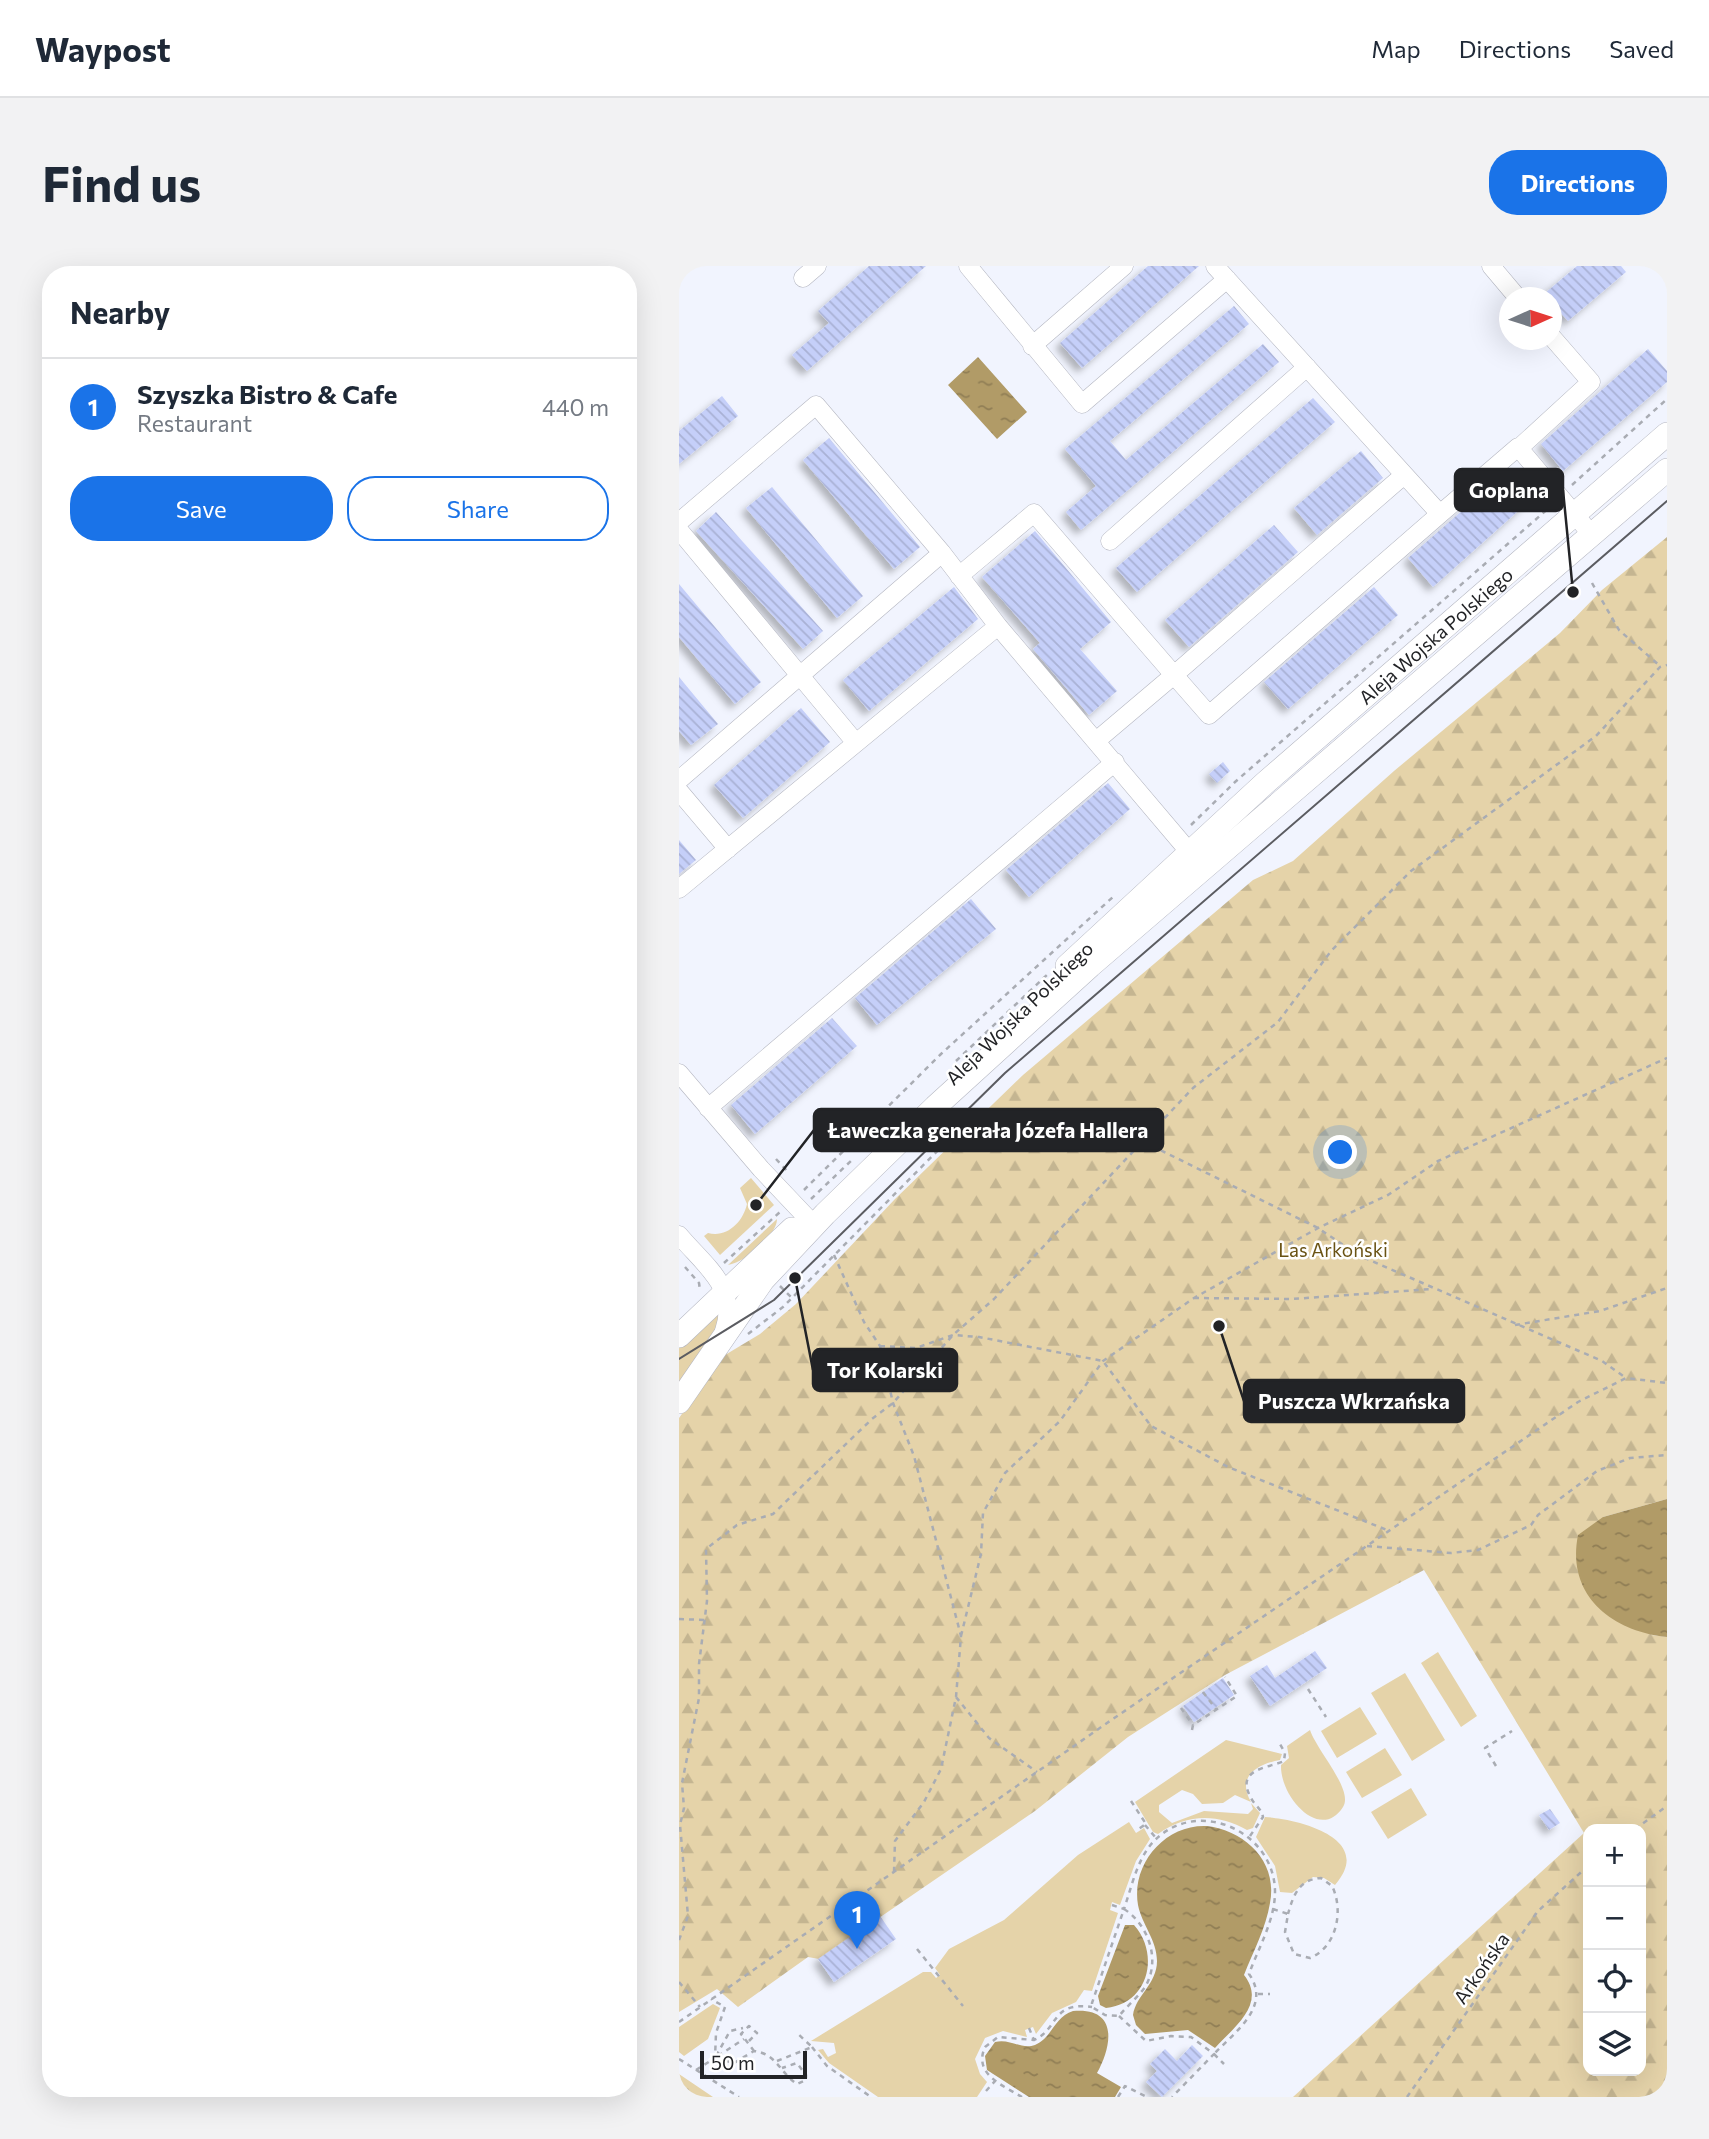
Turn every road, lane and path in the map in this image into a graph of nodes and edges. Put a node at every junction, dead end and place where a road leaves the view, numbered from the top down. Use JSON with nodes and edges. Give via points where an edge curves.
{"nodes":[{"id":1,"x":817,"y":266,"type":"edge"},
{"id":2,"x":968,"y":266,"type":"edge"},
{"id":3,"x":1124,"y":266,"type":"edge"},
{"id":4,"x":1491,"y":266,"type":"edge"},
{"id":5,"x":1221,"y":272,"type":"edge"},
{"id":6,"x":803,"y":278,"type":"dead end"},
{"id":7,"x":1509,"y":287,"type":"edge"},
{"id":8,"x":1032,"y":346,"type":"junction"},
{"id":9,"x":1562,"y":349,"type":"edge"},
{"id":10,"x":1307,"y":367,"type":"junction"},
{"id":11,"x":1667,"y":434,"type":"edge"},
{"id":12,"x":1519,"y":448,"type":"junction"},
{"id":13,"x":1667,"y":470,"type":"edge"},
{"id":14,"x":1404,"y":475,"type":"junction"},
{"id":15,"x":683,"y":511,"type":"edge"},
{"id":16,"x":1440,"y":514,"type":"junction"},
{"id":17,"x":1575,"y":514,"type":"junction"},
{"id":18,"x":679,"y":530,"type":"edge"},
{"id":19,"x":1592,"y":536,"type":"junction"},
{"id":20,"x":1110,"y":541,"type":"dead end"},
{"id":21,"x":942,"y":553,"type":"junction"},
{"id":22,"x":959,"y":576,"type":"junction"},
{"id":23,"x":1592,"y":583,"type":"dead end"},
{"id":24,"x":998,"y":626,"type":"junction"},
{"id":25,"x":1667,"y":665,"type":"edge"},
{"id":26,"x":1661,"y":667,"type":"junction"},
{"id":27,"x":800,"y":675,"type":"junction"},
{"id":28,"x":1174,"y":675,"type":"junction"},
{"id":29,"x":1096,"y":741,"type":"junction"},
{"id":30,"x":856,"y":743,"type":"junction"},
{"id":31,"x":1115,"y":762,"type":"junction"},
{"id":32,"x":679,"y":780,"type":"edge"},
{"id":33,"x":1265,"y":783,"type":"junction"},
{"id":34,"x":679,"y":791,"type":"edge"},
{"id":35,"x":1282,"y":802,"type":"junction"},
{"id":36,"x":728,"y":849,"type":"junction"},
{"id":37,"x":1196,"y":860,"type":"junction"},
{"id":38,"x":679,"y":889,"type":"edge"},
{"id":39,"x":1667,"y":1058,"type":"edge"},
{"id":40,"x":679,"y":1073,"type":"edge"},
{"id":41,"x":708,"y":1108,"type":"junction"},
{"id":42,"x":1142,"y":1141,"type":"junction"},
{"id":43,"x":804,"y":1213,"type":"junction"},
{"id":44,"x":1318,"y":1228,"type":"junction"},
{"id":45,"x":679,"y":1236,"type":"edge"},
{"id":46,"x":834,"y":1255,"type":"junction"},
{"id":47,"x":679,"y":1260,"type":"edge"},
{"id":48,"x":724,"y":1263,"type":"dead end"},
{"id":49,"x":773,"y":1281,"type":"junction"},
{"id":50,"x":1667,"y":1288,"type":"edge"},
{"id":51,"x":1432,"y":1289,"type":"junction"},
{"id":52,"x":726,"y":1290,"type":"junction"},
{"id":53,"x":700,"y":1294,"type":"dead end"},
{"id":54,"x":1194,"y":1298,"type":"junction"},
{"id":55,"x":1515,"y":1325,"type":"junction"},
{"id":56,"x":953,"y":1335,"type":"junction"},
{"id":57,"x":679,"y":1336,"type":"edge"},
{"id":58,"x":722,"y":1337,"type":"junction"},
{"id":59,"x":880,"y":1346,"type":"junction"},
{"id":60,"x":1103,"y":1361,"type":"junction"},
{"id":61,"x":1626,"y":1378,"type":"junction"},
{"id":62,"x":1667,"y":1383,"type":"edge"},
{"id":63,"x":679,"y":1402,"type":"edge"},
{"id":64,"x":893,"y":1403,"type":"junction"},
{"id":65,"x":1667,"y":1455,"type":"edge"},
{"id":66,"x":1388,"y":1531,"type":"junction"},
{"id":67,"x":1367,"y":1546,"type":"junction"},
{"id":68,"x":679,"y":1619,"type":"edge"},
{"id":69,"x":705,"y":1620,"type":"junction"},
{"id":70,"x":961,"y":1636,"type":"junction"},
{"id":71,"x":1225,"y":1677,"type":"dead end"},
{"id":72,"x":1308,"y":1689,"type":"dead end"},
{"id":73,"x":1203,"y":1692,"type":"dead end"},
{"id":74,"x":956,"y":1697,"type":"junction"},
{"id":75,"x":1181,"y":1708,"type":"dead end"},
{"id":76,"x":1216,"y":1710,"type":"junction"},
{"id":77,"x":1326,"y":1717,"type":"dead end"},
{"id":78,"x":1512,"y":1731,"type":"dead end"},
{"id":79,"x":1280,"y":1744,"type":"dead end"},
{"id":80,"x":1496,"y":1766,"type":"dead end"},
{"id":81,"x":1037,"y":1772,"type":"junction"},
{"id":82,"x":1131,"y":1801,"type":"dead end"},
{"id":83,"x":1667,"y":1806,"type":"edge"},
{"id":84,"x":1642,"y":1824,"type":"edge"},
{"id":85,"x":1145,"y":1825,"type":"junction"},
{"id":86,"x":1137,"y":1830,"type":"dead end"},
{"id":87,"x":1249,"y":1837,"type":"junction"},
{"id":88,"x":1157,"y":1839,"type":"junction"},
{"id":89,"x":1583,"y":1870,"type":"edge"},
{"id":90,"x":894,"y":1872,"type":"junction"},
{"id":91,"x":1112,"y":1905,"type":"dead end"},
{"id":92,"x":1124,"y":1909,"type":"junction"},
{"id":93,"x":1273,"y":1909,"type":"junction"},
{"id":94,"x":1288,"y":1914,"type":"junction"},
{"id":95,"x":679,"y":1940,"type":"edge"},
{"id":96,"x":917,"y":1949,"type":"dead end"},
{"id":97,"x":679,"y":1982,"type":"edge"},
{"id":98,"x":1258,"y":1994,"type":"junction"},
{"id":99,"x":1270,"y":1994,"type":"dead end"},
{"id":100,"x":711,"y":1999,"type":"junction"},
{"id":101,"x":963,"y":2006,"type":"dead end"},
{"id":102,"x":700,"y":2007,"type":"junction"},
{"id":103,"x":1092,"y":2007,"type":"junction"},
{"id":104,"x":1119,"y":2015,"type":"junction"},
{"id":105,"x":679,"y":2022,"type":"edge"},
{"id":106,"x":743,"y":2028,"type":"junction"},
{"id":107,"x":1029,"y":2028,"type":"dead end"},
{"id":108,"x":797,"y":2033,"type":"dead end"},
{"id":109,"x":744,"y":2039,"type":"junction"},
{"id":110,"x":1034,"y":2040,"type":"junction"},
{"id":111,"x":749,"y":2041,"type":"junction"},
{"id":112,"x":812,"y":2047,"type":"junction"},
{"id":113,"x":754,"y":2051,"type":"junction"},
{"id":114,"x":1214,"y":2054,"type":"junction"},
{"id":115,"x":715,"y":2058,"type":"junction"},
{"id":116,"x":679,"y":2059,"type":"edge"},
{"id":117,"x":777,"y":2062,"type":"junction"},
{"id":118,"x":1224,"y":2064,"type":"dead end"},
{"id":119,"x":782,"y":2068,"type":"junction"},
{"id":120,"x":696,"y":2070,"type":"junction"},
{"id":121,"x":995,"y":2081,"type":"junction"},
{"id":122,"x":986,"y":2091,"type":"dead end"},
{"id":123,"x":739,"y":2097,"type":"edge"},
{"id":124,"x":871,"y":2097,"type":"edge"},
{"id":125,"x":1022,"y":2097,"type":"edge"},
{"id":126,"x":1118,"y":2097,"type":"edge"},
{"id":127,"x":1147,"y":2097,"type":"edge"},
{"id":128,"x":1172,"y":2097,"type":"edge"},
{"id":129,"x":1407,"y":2097,"type":"edge"}],
"edges":[{"from":1,"to":6,"type":"street"},
{"from":2,"to":8,"type":"street"},
{"from":3,"to":8,"type":"street"},
{"from":4,"to":7,"type":"street"},
{"from":5,"to":8,"type":"street","via":[[1082,404]]},
{"from":5,"to":10,"type":"street"},
{"from":9,"to":12,"type":"street","via":[[1591,382]]},
{"from":10,"to":14,"type":"street"},
{"from":10,"to":20,"type":"street"},
{"from":11,"to":17,"type":"main road","name":"Aleja Wojska Polskiego"},
{"from":12,"to":16,"type":"street"},
{"from":12,"to":17,"type":"street"},
{"from":13,"to":19,"type":"main road","name":"Aleja Wojska Polskiego"},
{"from":14,"to":16,"type":"street"},
{"from":14,"to":28,"type":"street"},
{"from":15,"to":21,"type":"street","via":[[816,405]]},
{"from":16,"to":28,"type":"street","via":[[1209,716]]},
{"from":17,"to":19,"type":"street"},
{"from":17,"to":33,"type":"main road","name":"Aleja Wojska Polskiego"},
{"from":18,"to":27,"type":"street"},
{"from":19,"to":35,"type":"main road","name":"Aleja Wojska Polskiego"},
{"from":21,"to":22,"type":"street"},
{"from":21,"to":27,"type":"street"},
{"from":22,"to":24,"type":"street"},
{"from":22,"to":28,"type":"street","via":[[1034,513]]},
{"from":23,"to":26,"type":"path","via":[[1619,630]]},
{"from":24,"to":29,"type":"street"},
{"from":24,"to":30,"type":"street"},
{"from":25,"to":26,"type":"path"},
{"from":26,"to":42,"type":"path","via":[[1595,736],[1411,871],[1331,951],[1278,1022],[1193,1088]]},
{"from":27,"to":30,"type":"street"},
{"from":27,"to":32,"type":"street"},
{"from":28,"to":29,"type":"street"},
{"from":29,"to":31,"type":"street"},
{"from":30,"to":36,"type":"street"},
{"from":31,"to":37,"type":"street"},
{"from":31,"to":41,"type":"street"},
{"from":33,"to":35,"type":"street"},
{"from":33,"to":37,"type":"main road","name":"Aleja Wojska Polskiego"},
{"from":34,"to":36,"type":"street"},
{"from":35,"to":37,"type":"main road","name":"Aleja Wojska Polskiego"},
{"from":36,"to":38,"type":"street"},
{"from":37,"to":43,"type":"main road","name":"Aleja Wojska Polskiego","via":[[1011,1035]]},
{"from":39,"to":44,"type":"path","via":[[1439,1161],[1388,1195]]},
{"from":40,"to":41,"type":"street"},
{"from":41,"to":43,"type":"street"},
{"from":42,"to":44,"type":"path"},
{"from":42,"to":46,"type":"path","via":[[961,1127]]},
{"from":42,"to":56,"type":"path","via":[[994,1299]]},
{"from":43,"to":48,"type":"path"},
{"from":43,"to":49,"type":"main road","name":"Aleja Wojska Polskiego"},
{"from":43,"to":52,"type":"main road","name":"Aleja Wojska Polskiego"},
{"from":44,"to":51,"type":"path","via":[[1358,1255]]},
{"from":44,"to":54,"type":"path"},
{"from":45,"to":52,"type":"street"},
{"from":46,"to":49,"type":"path","via":[[793,1296]]},
{"from":46,"to":59,"type":"path"},
{"from":47,"to":53,"type":"path","via":[[699,1283]]},
{"from":49,"to":52,"type":"street"},
{"from":49,"to":58,"type":"main road","name":"Aleja Wojska Polskiego"},
{"from":50,"to":55,"type":"path","via":[[1600,1311]]},
{"from":51,"to":54,"type":"path","via":[[1292,1299]]},
{"from":51,"to":55,"type":"path"},
{"from":52,"to":57,"type":"main road","name":"Aleja Wojska Polskiego"},
{"from":52,"to":58,"type":"street","name":"Aleja Wojska Polskiego","via":[[730,1310]]},
{"from":54,"to":60,"type":"path"},
{"from":55,"to":61,"type":"path","via":[[1602,1361]]},
{"from":56,"to":59,"type":"path","via":[[916,1348]]},
{"from":56,"to":60,"type":"path"},
{"from":56,"to":64,"type":"path"},
{"from":58,"to":63,"type":"main road","name":"Aleja Wojska Polskiego"},
{"from":59,"to":64,"type":"path"},
{"from":60,"to":66,"type":"path","via":[[1151,1426],[1228,1467]]},
{"from":60,"to":70,"type":"path","via":[[1060,1421],[1005,1473],[983,1513],[981,1553]]},
{"from":61,"to":62,"type":"path"},
{"from":61,"to":66,"type":"path","via":[[1578,1402]]},
{"from":64,"to":69,"type":"path","via":[[773,1514],[737,1525],[706,1549]]},
{"from":64,"to":70,"type":"path","via":[[914,1456]]},
{"from":65,"to":67,"type":"path","via":[[1630,1458],[1597,1471],[1531,1525],[1478,1550],[1451,1553]]},
{"from":66,"to":67,"type":"path"},
{"from":67,"to":81,"type":"path"},
{"from":68,"to":69,"type":"path"},
{"from":69,"to":95,"type":"path","via":[[699,1698],[682,1783],[680,1825],[688,1916]]},
{"from":70,"to":74,"type":"path"},
{"from":71,"to":76,"type":"path","via":[[1237,1696]]},
{"from":72,"to":77,"type":"path"},
{"from":73,"to":76,"type":"path"},
{"from":74,"to":81,"type":"path","via":[[989,1738]]},
{"from":74,"to":90,"type":"path","via":[[941,1769],[895,1841]]},
{"from":75,"to":76,"type":"path","via":[[1193,1728]]},
{"from":78,"to":80,"type":"path","via":[[1485,1748]]},
{"from":79,"to":87,"type":"path","via":[[1284,1760],[1259,1767],[1249,1780],[1249,1795],[1263,1817]]},
{"from":81,"to":90,"type":"path"},
{"from":82,"to":85,"type":"path"},
{"from":83,"to":84,"type":"path"},
{"from":85,"to":86,"type":"path"},
{"from":85,"to":88,"type":"path"},
{"from":87,"to":88,"type":"path","via":[[1230,1825],[1202,1821],[1180,1826]]},
{"from":87,"to":93,"type":"path","via":[[1263,1852],[1274,1876]]},
{"from":88,"to":92,"type":"path","via":[[1141,1860]]},
{"from":89,"to":129,"type":"path","name":"Arkońska","via":[[1538,1911]]},
{"from":90,"to":100,"type":"path"},
{"from":91,"to":92,"type":"path"},
{"from":92,"to":103,"type":"path"},
{"from":92,"to":104,"type":"path","via":[[1143,1930],[1153,1958],[1147,1983]]},
{"from":93,"to":94,"type":"path"},
{"from":93,"to":98,"type":"path","via":[[1249,1974]]},
{"from":94,"to":94,"type":"path","via":[[1285,1928],[1291,1948],[1299,1956],[1316,1955],[1330,1941],[1337,1921],[1332,1886],[1321,1878],[1306,1882],[1292,1899]]},
{"from":96,"to":101,"type":"path"},
{"from":97,"to":102,"type":"path"},
{"from":98,"to":99,"type":"path"},
{"from":98,"to":114,"type":"path","via":[[1251,2015]]},
{"from":100,"to":102,"type":"path"},
{"from":100,"to":115,"type":"path","via":[[725,2007],[716,2033]]},
{"from":102,"to":105,"type":"path"},
{"from":103,"to":104,"type":"path","via":[[1105,2015]]},
{"from":103,"to":110,"type":"path","via":[[1059,2013]]},
{"from":104,"to":114,"type":"path","via":[[1146,2041],[1191,2038]]},
{"from":106,"to":109,"type":"path"},
{"from":106,"to":111,"type":"path","via":[[756,2030],[755,2039]]},
{"from":106,"to":115,"type":"path","via":[[730,2031]]},
{"from":107,"to":110,"type":"path"},
{"from":108,"to":112,"type":"path"},
{"from":109,"to":111,"type":"path"},
{"from":109,"to":115,"type":"path"},
{"from":110,"to":121,"type":"path","via":[[1004,2036],[988,2043],[982,2063]]},
{"from":111,"to":113,"type":"path"},
{"from":112,"to":117,"type":"path"},
{"from":112,"to":124,"type":"path","via":[[827,2066]]},
{"from":113,"to":115,"type":"path","via":[[734,2063]]},
{"from":113,"to":117,"type":"path","via":[[769,2054]]},
{"from":114,"to":118,"type":"path"},
{"from":114,"to":128,"type":"path"},
{"from":115,"to":120,"type":"path"},
{"from":116,"to":120,"type":"path"},
{"from":117,"to":119,"type":"path"},
{"from":119,"to":119,"type":"path","via":[[797,2084],[806,2080],[797,2063]]},
{"from":120,"to":123,"type":"path"},
{"from":121,"to":122,"type":"path"},
{"from":121,"to":125,"type":"path"},
{"from":126,"to":127,"type":"path","via":[[1125,2085]]}]}
